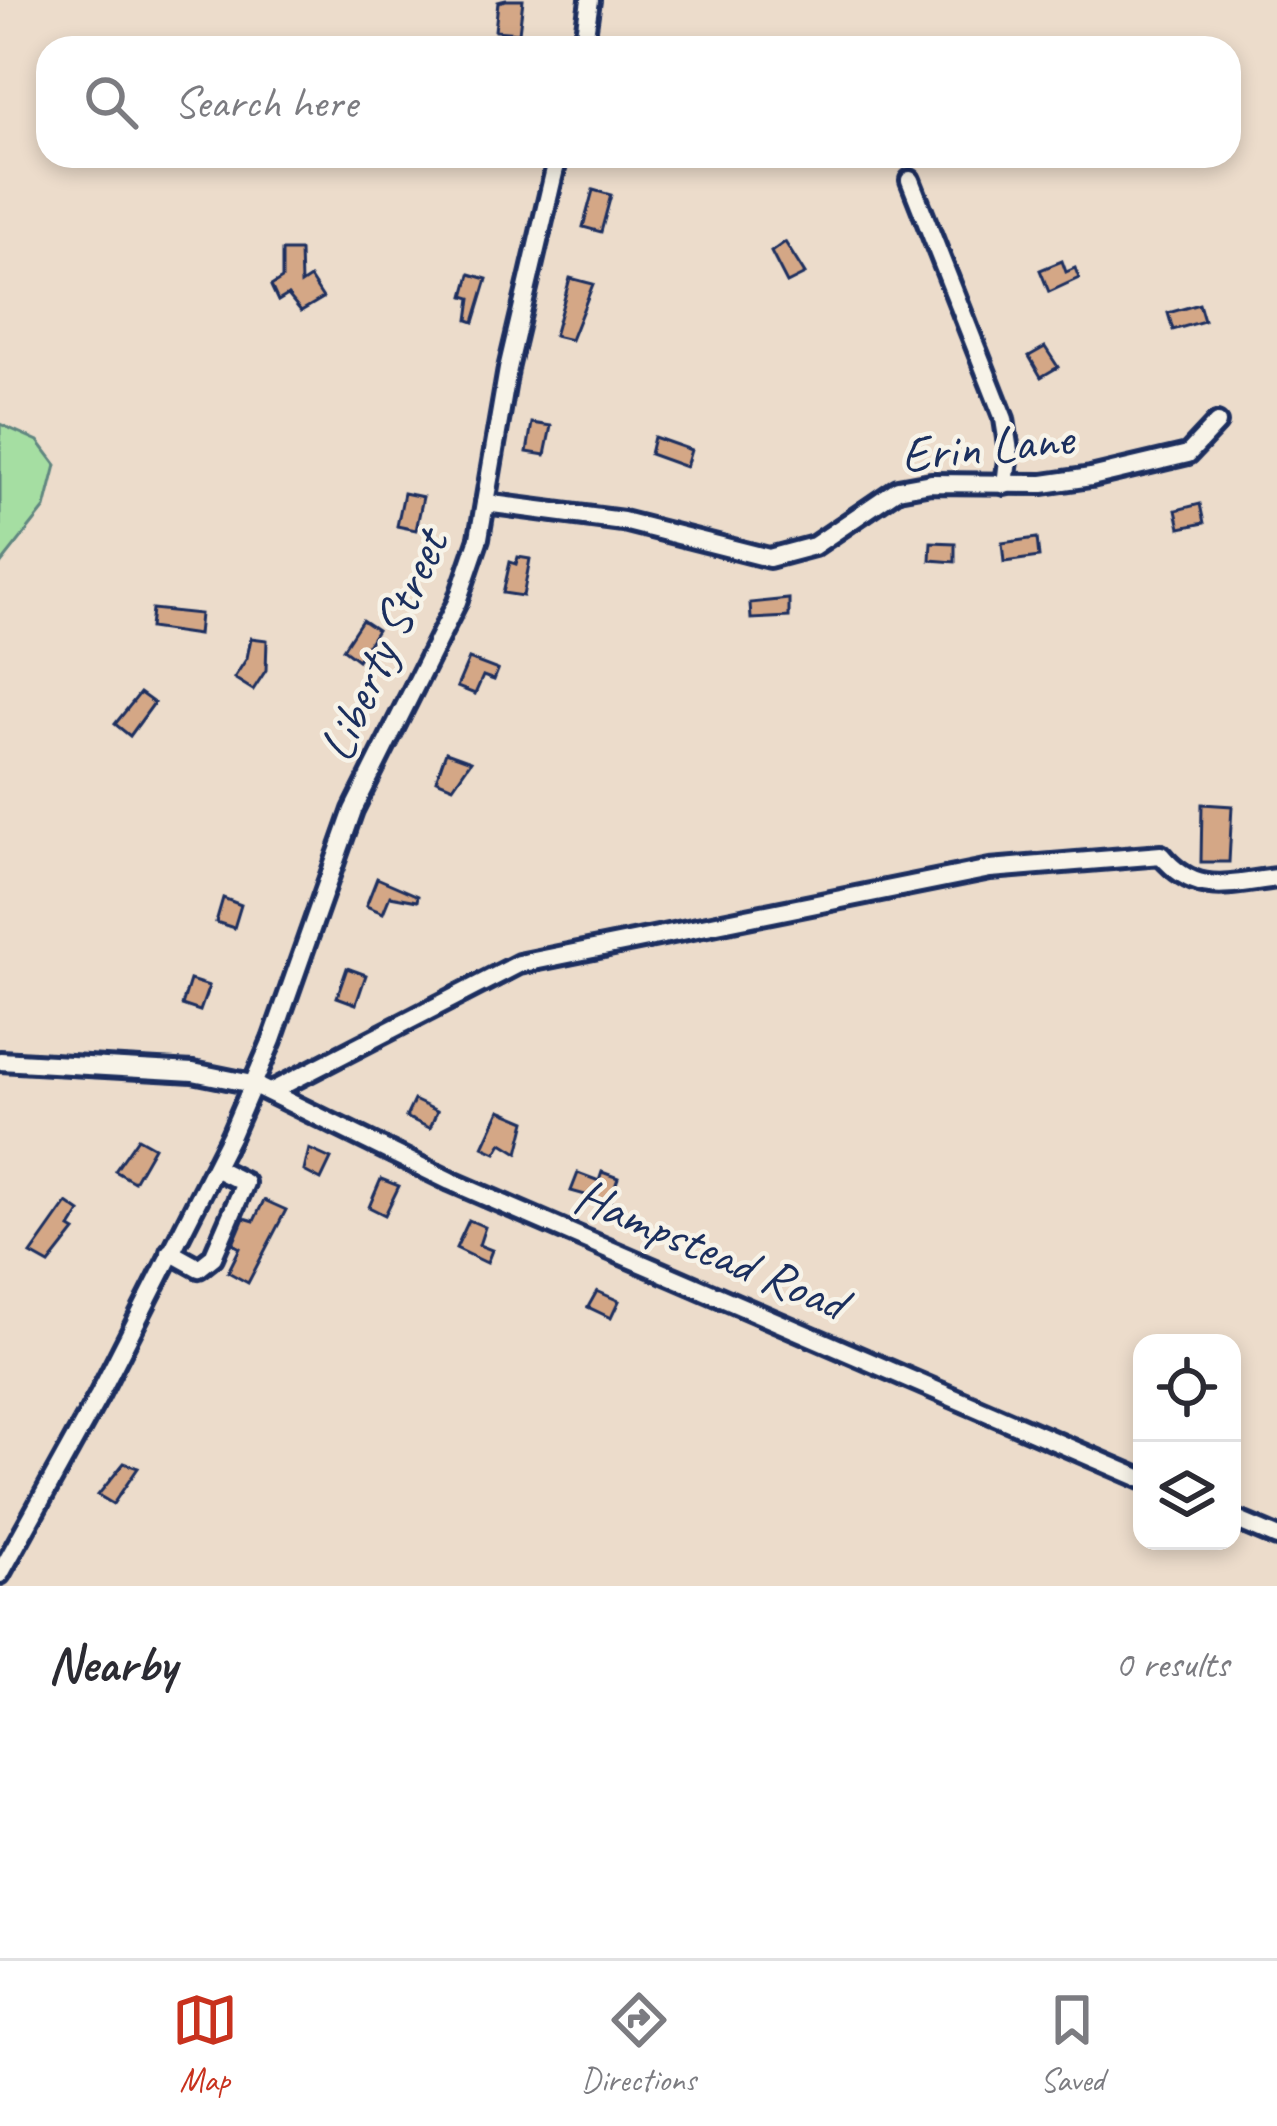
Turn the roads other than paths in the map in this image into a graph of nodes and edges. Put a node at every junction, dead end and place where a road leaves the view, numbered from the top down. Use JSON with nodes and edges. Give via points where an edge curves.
{"nodes":[{"id":1,"x":590,"y":0,"type":"edge"},
{"id":2,"x":585,"y":36,"type":"edge"},
{"id":3,"x":555,"y":168,"type":"edge"},
{"id":4,"x":910,"y":180,"type":"dead end"},
{"id":5,"x":1217,"y":423,"type":"dead end"},
{"id":6,"x":1005,"y":485,"type":"junction"},
{"id":7,"x":485,"y":503,"type":"junction"},
{"id":8,"x":1277,"y":878,"type":"edge"},
{"id":9,"x":0,"y":1061,"type":"edge"},
{"id":10,"x":261,"y":1088,"type":"junction"},
{"id":11,"x":215,"y":1168,"type":"junction"},
{"id":12,"x":170,"y":1252,"type":"junction"},
{"id":13,"x":1133,"y":1475,"type":"edge"},
{"id":14,"x":1241,"y":1522,"type":"edge"},
{"id":15,"x":1277,"y":1537,"type":"edge"},
{"id":16,"x":0,"y":1574,"type":"edge"}],
"edges":[{"from":1,"to":2,"type":"street"},
{"from":3,"to":7,"type":"street","name":"Liberty Street"},
{"from":4,"to":6,"type":"street","via":[[1004,419]]},
{"from":5,"to":6,"type":"street","name":"Erin Lane","via":[[1188,454],[1091,477]]},
{"from":6,"to":7,"type":"street","name":"Erin Lane","via":[[898,489],[814,546],[769,558],[623,521]]},
{"from":7,"to":10,"type":"street","name":"Liberty Street","via":[[457,602],[340,840]]},
{"from":8,"to":10,"type":"street","via":[[1198,884],[1181,879],[1161,855],[990,869],[519,964]]},
{"from":9,"to":10,"type":"street","name":"Hampstead Road","via":[[193,1072]]},
{"from":10,"to":11,"type":"street","name":"Liberty Street"},
{"from":10,"to":13,"type":"street","name":"Hampstead Road","via":[[450,1181]]},
{"from":11,"to":12,"type":"street","name":"Liberty Street"},
{"from":11,"to":12,"type":"street","via":[[245,1183],[213,1257],[199,1268]]},
{"from":12,"to":16,"type":"street","name":"Liberty Street"},
{"from":14,"to":15,"type":"street"}]}
